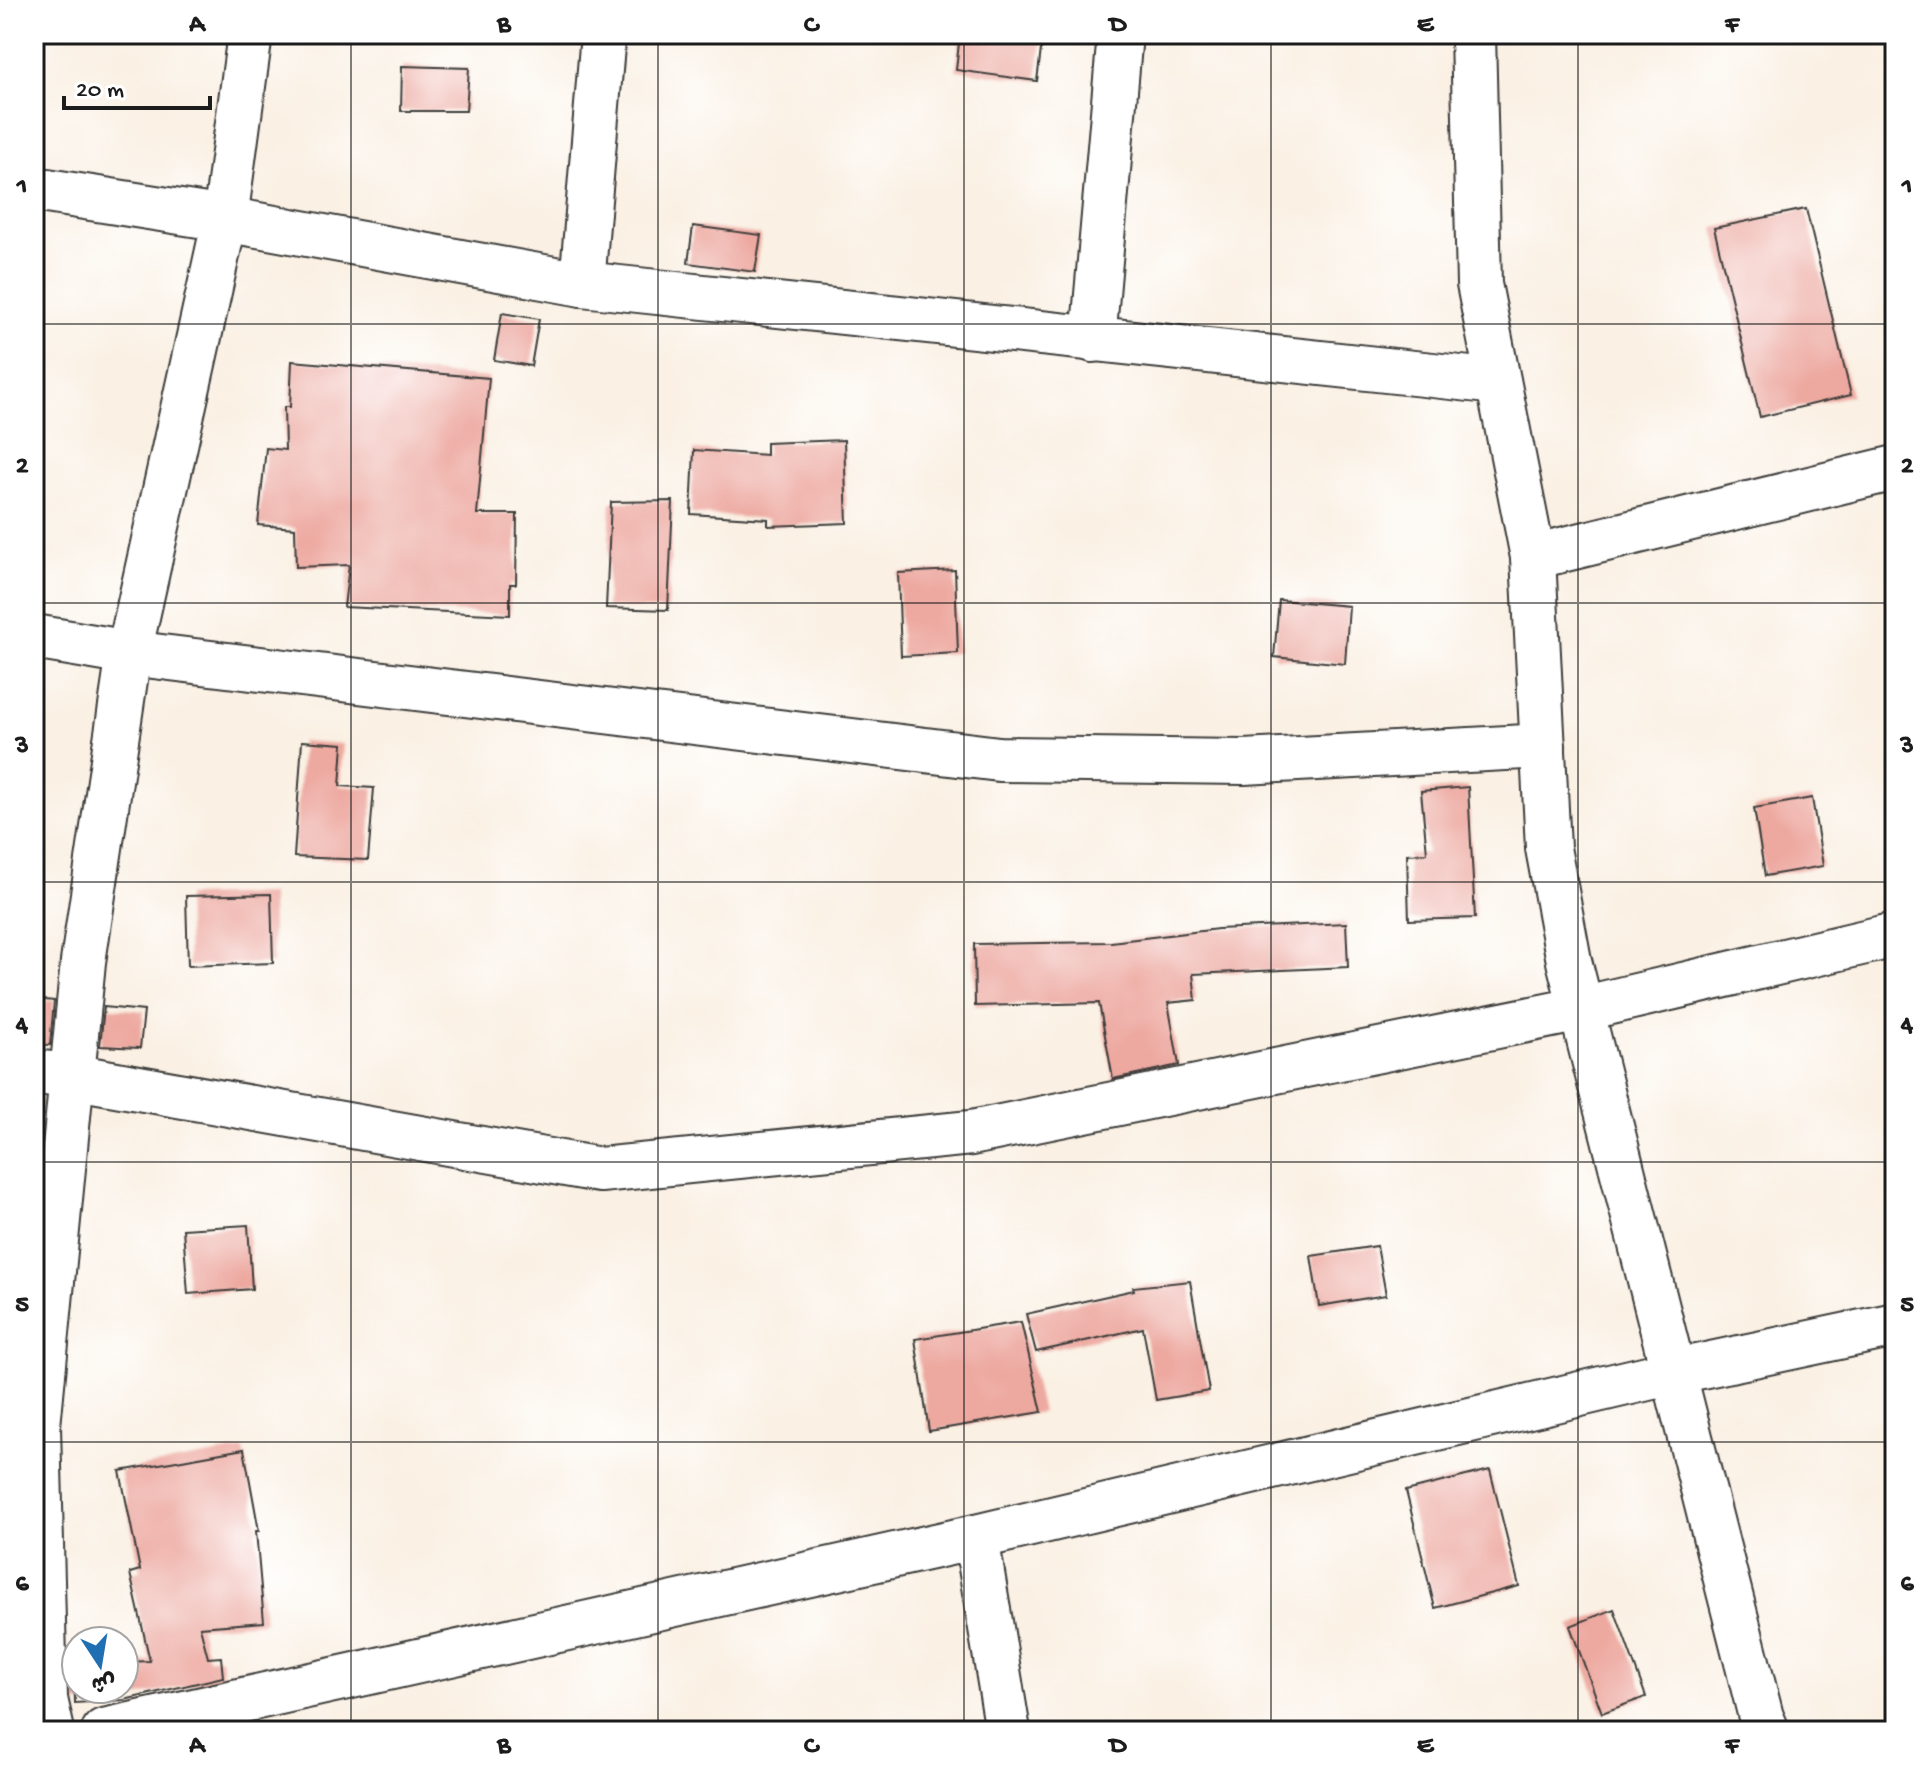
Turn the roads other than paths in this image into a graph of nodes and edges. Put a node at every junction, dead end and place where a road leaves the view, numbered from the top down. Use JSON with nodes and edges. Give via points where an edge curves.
{"nodes":[{"id":1,"x":250,"y":34,"type":"edge"},
{"id":2,"x":603,"y":34,"type":"edge"},
{"id":3,"x":1120,"y":34,"type":"edge"},
{"id":4,"x":1473,"y":34,"type":"edge"},
{"id":5,"x":34,"y":189,"type":"edge"},
{"id":6,"x":225,"y":219,"type":"junction"},
{"id":7,"x":582,"y":284,"type":"junction"},
{"id":8,"x":1093,"y":340,"type":"junction"},
{"id":9,"x":1498,"y":382,"type":"junction"},
{"id":10,"x":1895,"y":468,"type":"edge"},
{"id":11,"x":1533,"y":557,"type":"junction"},
{"id":12,"x":34,"y":637,"type":"edge"},
{"id":13,"x":129,"y":653,"type":"junction"},
{"id":14,"x":1543,"y":746,"type":"junction"},
{"id":15,"x":1895,"y":935,"type":"edge"},
{"id":16,"x":1581,"y":1009,"type":"junction"},
{"id":17,"x":52,"y":1074,"type":"edge"},
{"id":18,"x":1895,"y":1325,"type":"edge"},
{"id":19,"x":1673,"y":1372,"type":"junction"},
{"id":20,"x":36,"y":1426,"type":"edge"},
{"id":21,"x":976,"y":1537,"type":"junction"},
{"id":22,"x":52,"y":1731,"type":"edge"},
{"id":23,"x":104,"y":1731,"type":"edge"},
{"id":24,"x":1008,"y":1731,"type":"edge"},
{"id":25,"x":1767,"y":1731,"type":"edge"}],
"edges":[{"from":1,"to":6,"type":"street"},
{"from":2,"to":7,"type":"street"},
{"from":3,"to":8,"type":"street"},
{"from":4,"to":9,"type":"street","via":[[1479,284]]},
{"from":5,"to":6,"type":"street"},
{"from":6,"to":7,"type":"street"},
{"from":6,"to":13,"type":"street"},
{"from":7,"to":8,"type":"street"},
{"from":8,"to":9,"type":"street"},
{"from":9,"to":11,"type":"street"},
{"from":10,"to":11,"type":"street"},
{"from":11,"to":14,"type":"street"},
{"from":12,"to":13,"type":"street"},
{"from":13,"to":14,"type":"street","via":[[999,759],[1244,762]]},
{"from":13,"to":17,"type":"street","via":[[83,962]]},
{"from":14,"to":16,"type":"street","via":[[1548,848]]},
{"from":15,"to":16,"type":"street"},
{"from":16,"to":17,"type":"street","via":[[971,1133],[600,1170]]},
{"from":16,"to":19,"type":"street"},
{"from":17,"to":20,"type":"street"},
{"from":18,"to":19,"type":"street"},
{"from":19,"to":21,"type":"street"},
{"from":19,"to":25,"type":"street"},
{"from":20,"to":22,"type":"street","via":[[45,1699]]},
{"from":21,"to":23,"type":"street"},
{"from":21,"to":24,"type":"street"}]}
